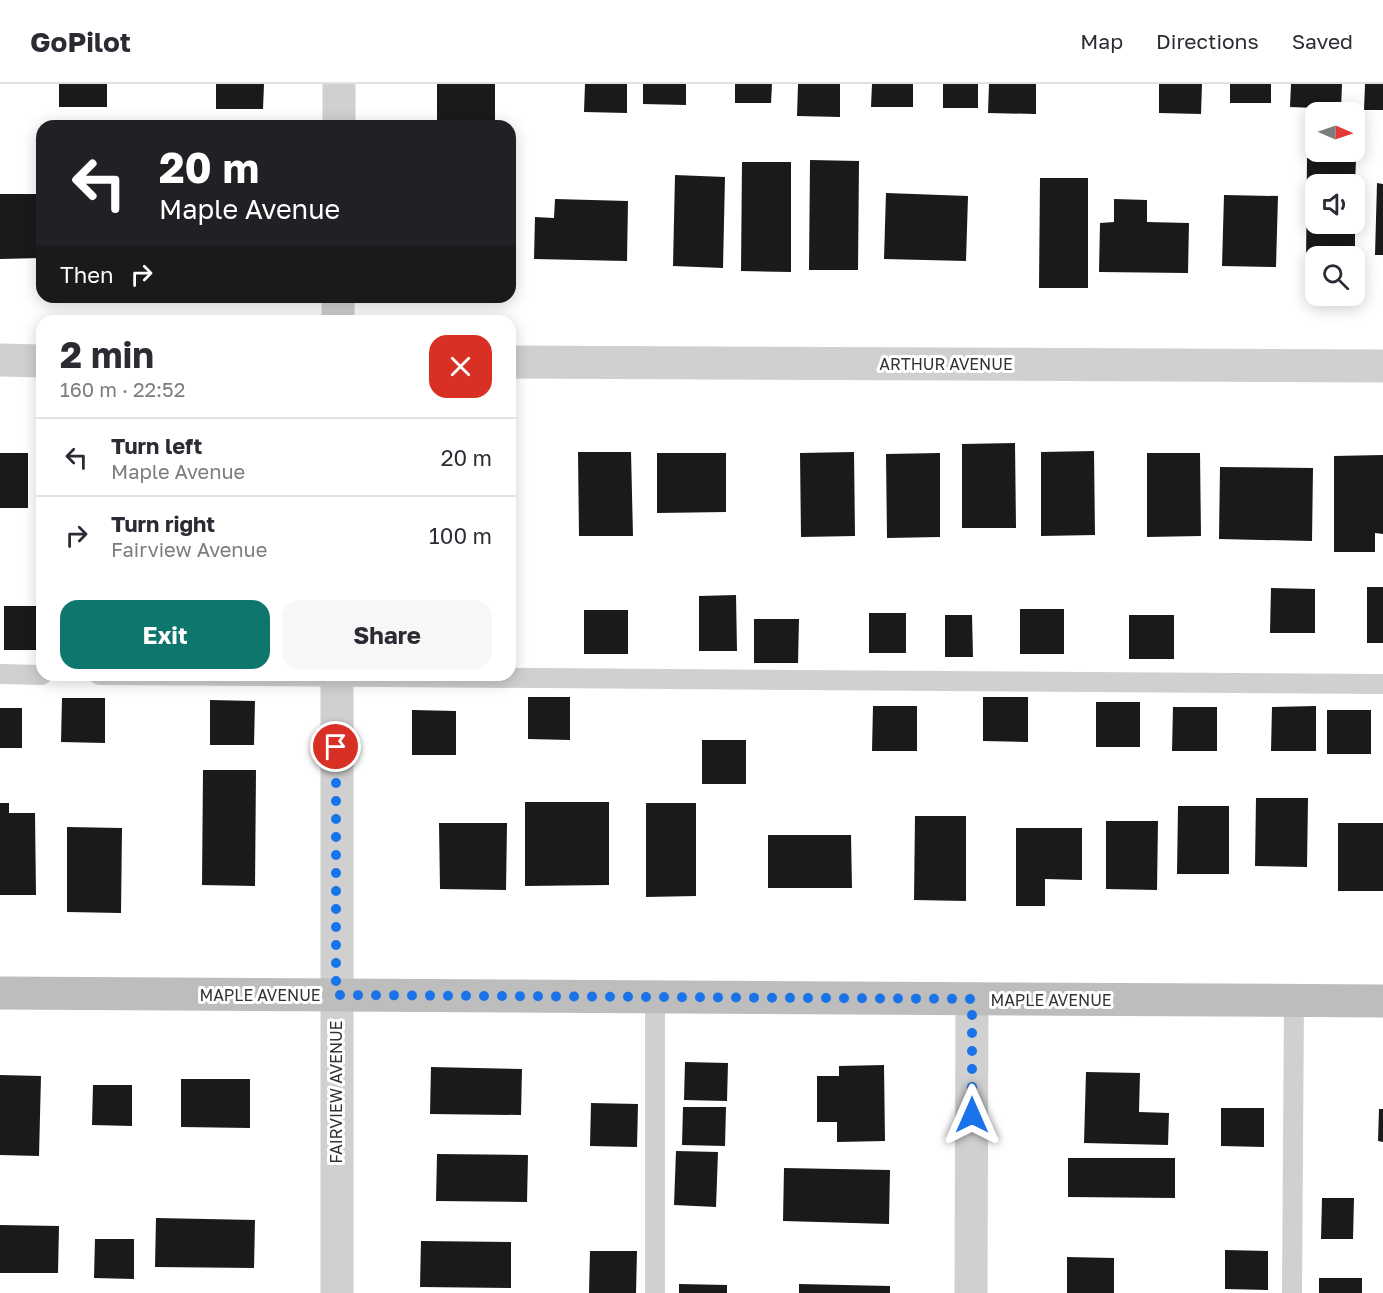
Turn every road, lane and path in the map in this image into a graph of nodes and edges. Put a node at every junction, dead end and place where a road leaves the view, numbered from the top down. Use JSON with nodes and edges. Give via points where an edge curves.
{"nodes":[{"id":1,"x":339,"y":84,"type":"edge"},
{"id":2,"x":339,"y":120,"type":"edge"},
{"id":3,"x":0,"y":360,"type":"edge"},
{"id":4,"x":36,"y":360,"type":"edge"},
{"id":5,"x":516,"y":362,"type":"edge"},
{"id":6,"x":1383,"y":366,"type":"edge"},
{"id":7,"x":0,"y":674,"type":"edge"},
{"id":8,"x":36,"y":675,"type":"edge"},
{"id":9,"x":516,"y":677,"type":"edge"},
{"id":10,"x":337,"y":681,"type":"edge"},
{"id":11,"x":1383,"y":684,"type":"edge"},
{"id":12,"x":0,"y":993,"type":"edge"},
{"id":13,"x":336,"y":995,"type":"junction"},
{"id":14,"x":656,"y":997,"type":"junction"},
{"id":15,"x":972,"y":999,"type":"junction"},
{"id":16,"x":1294,"y":1000,"type":"junction"},
{"id":17,"x":1383,"y":1001,"type":"edge"},
{"id":18,"x":337,"y":1293,"type":"edge"},
{"id":19,"x":655,"y":1293,"type":"edge"},
{"id":20,"x":971,"y":1293,"type":"edge"},
{"id":21,"x":1292,"y":1293,"type":"edge"}],
"edges":[{"from":1,"to":2,"type":"street"},
{"from":3,"to":4,"type":"street"},
{"from":5,"to":6,"type":"street","name":"ARTHUR AVENUE"},
{"from":7,"to":8,"type":"lane"},
{"from":9,"to":11,"type":"lane"},
{"from":10,"to":13,"type":"street","name":"FAIRVIEW AVENUE"},
{"from":12,"to":13,"type":"street","name":"MAPLE AVENUE"},
{"from":13,"to":14,"type":"street","name":"MAPLE AVENUE"},
{"from":13,"to":18,"type":"street","name":"FAIRVIEW AVENUE"},
{"from":14,"to":15,"type":"street","name":"MAPLE AVENUE"},
{"from":14,"to":19,"type":"lane"},
{"from":15,"to":16,"type":"street","name":"MAPLE AVENUE"},
{"from":15,"to":20,"type":"street"},
{"from":16,"to":17,"type":"street","name":"MAPLE AVENUE"},
{"from":16,"to":21,"type":"lane"}]}
